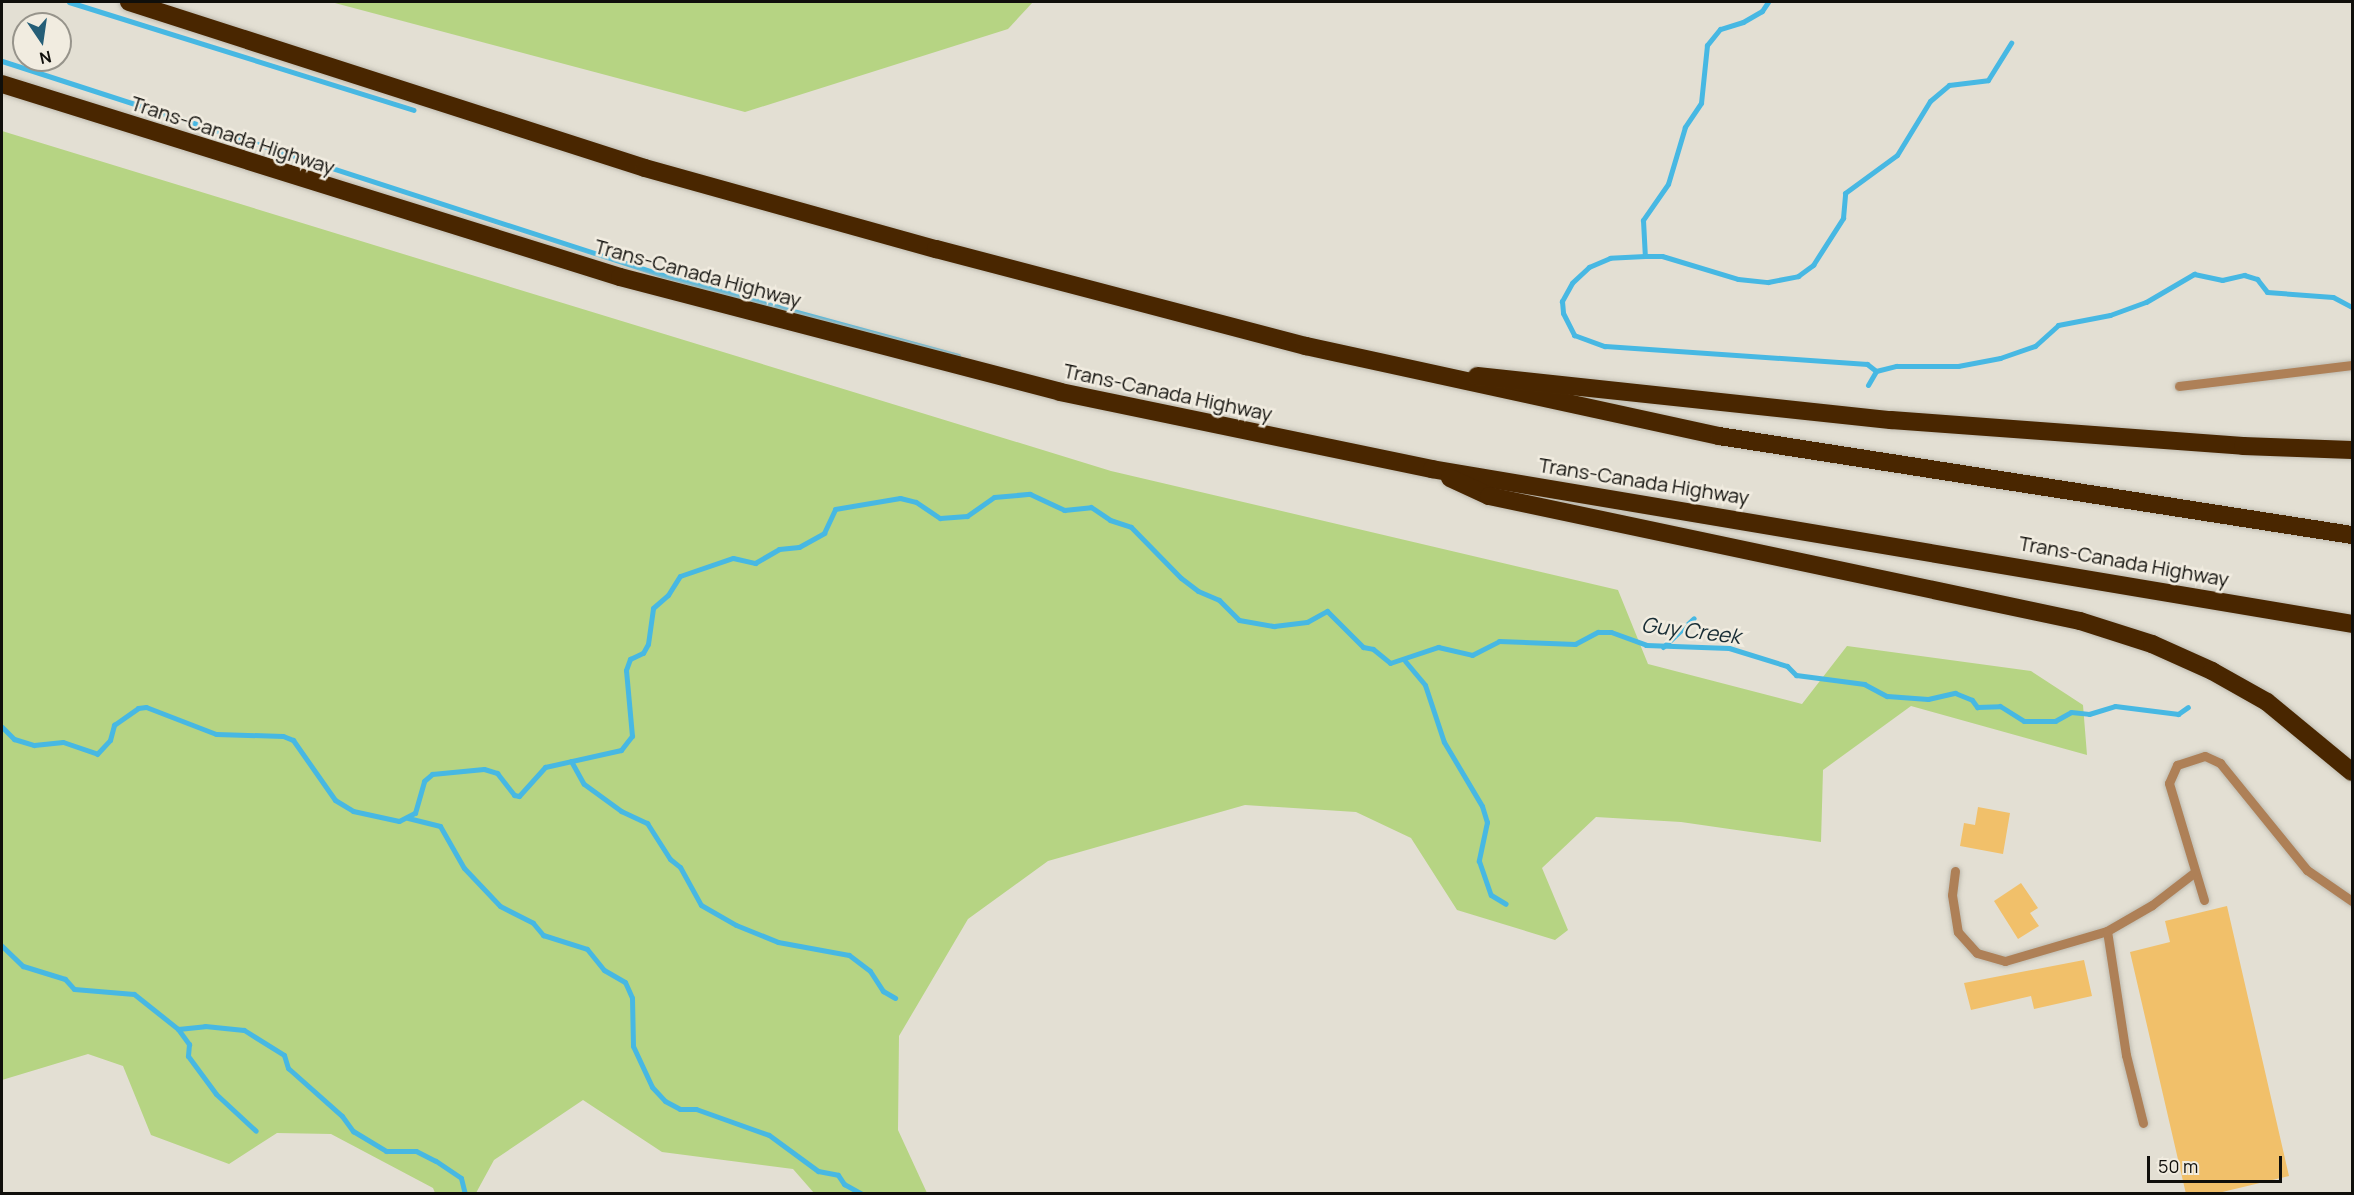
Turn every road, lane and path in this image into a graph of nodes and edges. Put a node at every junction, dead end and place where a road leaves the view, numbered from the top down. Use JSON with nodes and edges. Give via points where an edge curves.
{"nodes":[{"id":1,"x":129,"y":2,"type":"edge"},
{"id":2,"x":2,"y":84,"type":"edge"},
{"id":3,"x":2352,"y":365,"type":"edge"},
{"id":4,"x":1410,"y":370,"type":"junction"},
{"id":5,"x":2179,"y":386,"type":"dead end"},
{"id":6,"x":2352,"y":450,"type":"edge"},
{"id":7,"x":1432,"y":469,"type":"junction"},
{"id":8,"x":2352,"y":535,"type":"edge"},
{"id":9,"x":2352,"y":624,"type":"edge"},
{"id":10,"x":2352,"y":772,"type":"edge"},
{"id":11,"x":1955,"y":871,"type":"dead end"},
{"id":12,"x":2195,"y":872,"type":"junction"},
{"id":13,"x":2204,"y":900,"type":"dead end"},
{"id":14,"x":2352,"y":901,"type":"edge"},
{"id":15,"x":2107,"y":931,"type":"junction"},
{"id":16,"x":2143,"y":1123,"type":"dead end"}],
"edges":[{"from":1,"to":4,"type":"highway","via":[[645,168],[1154,308]]},
{"from":2,"to":7,"type":"highway","name":"Trans-Canada Highway","via":[[315,185],[632,280],[1060,392]]},
{"from":3,"to":5,"type":"lane"},
{"from":4,"to":6,"type":"highway","via":[[1600,386],[1892,420],[2243,446]]},
{"from":4,"to":8,"type":"highway","via":[[1719,436]]},
{"from":7,"to":9,"type":"highway","name":"Trans-Canada Highway"},
{"from":7,"to":10,"type":"highway","via":[[1489,496],[2069,619],[2152,644],[2212,670],[2267,702]]},
{"from":11,"to":15,"type":"lane","via":[[1952,895],[1958,932],[1977,953],[2005,961]]},
{"from":12,"to":13,"type":"lane"},
{"from":12,"to":14,"type":"lane","via":[[2169,776],[2183,761],[2205,756],[2220,763],[2307,870]]},
{"from":12,"to":15,"type":"lane","via":[[2152,905]]},
{"from":15,"to":16,"type":"lane","via":[[2126,1055]]}]}
